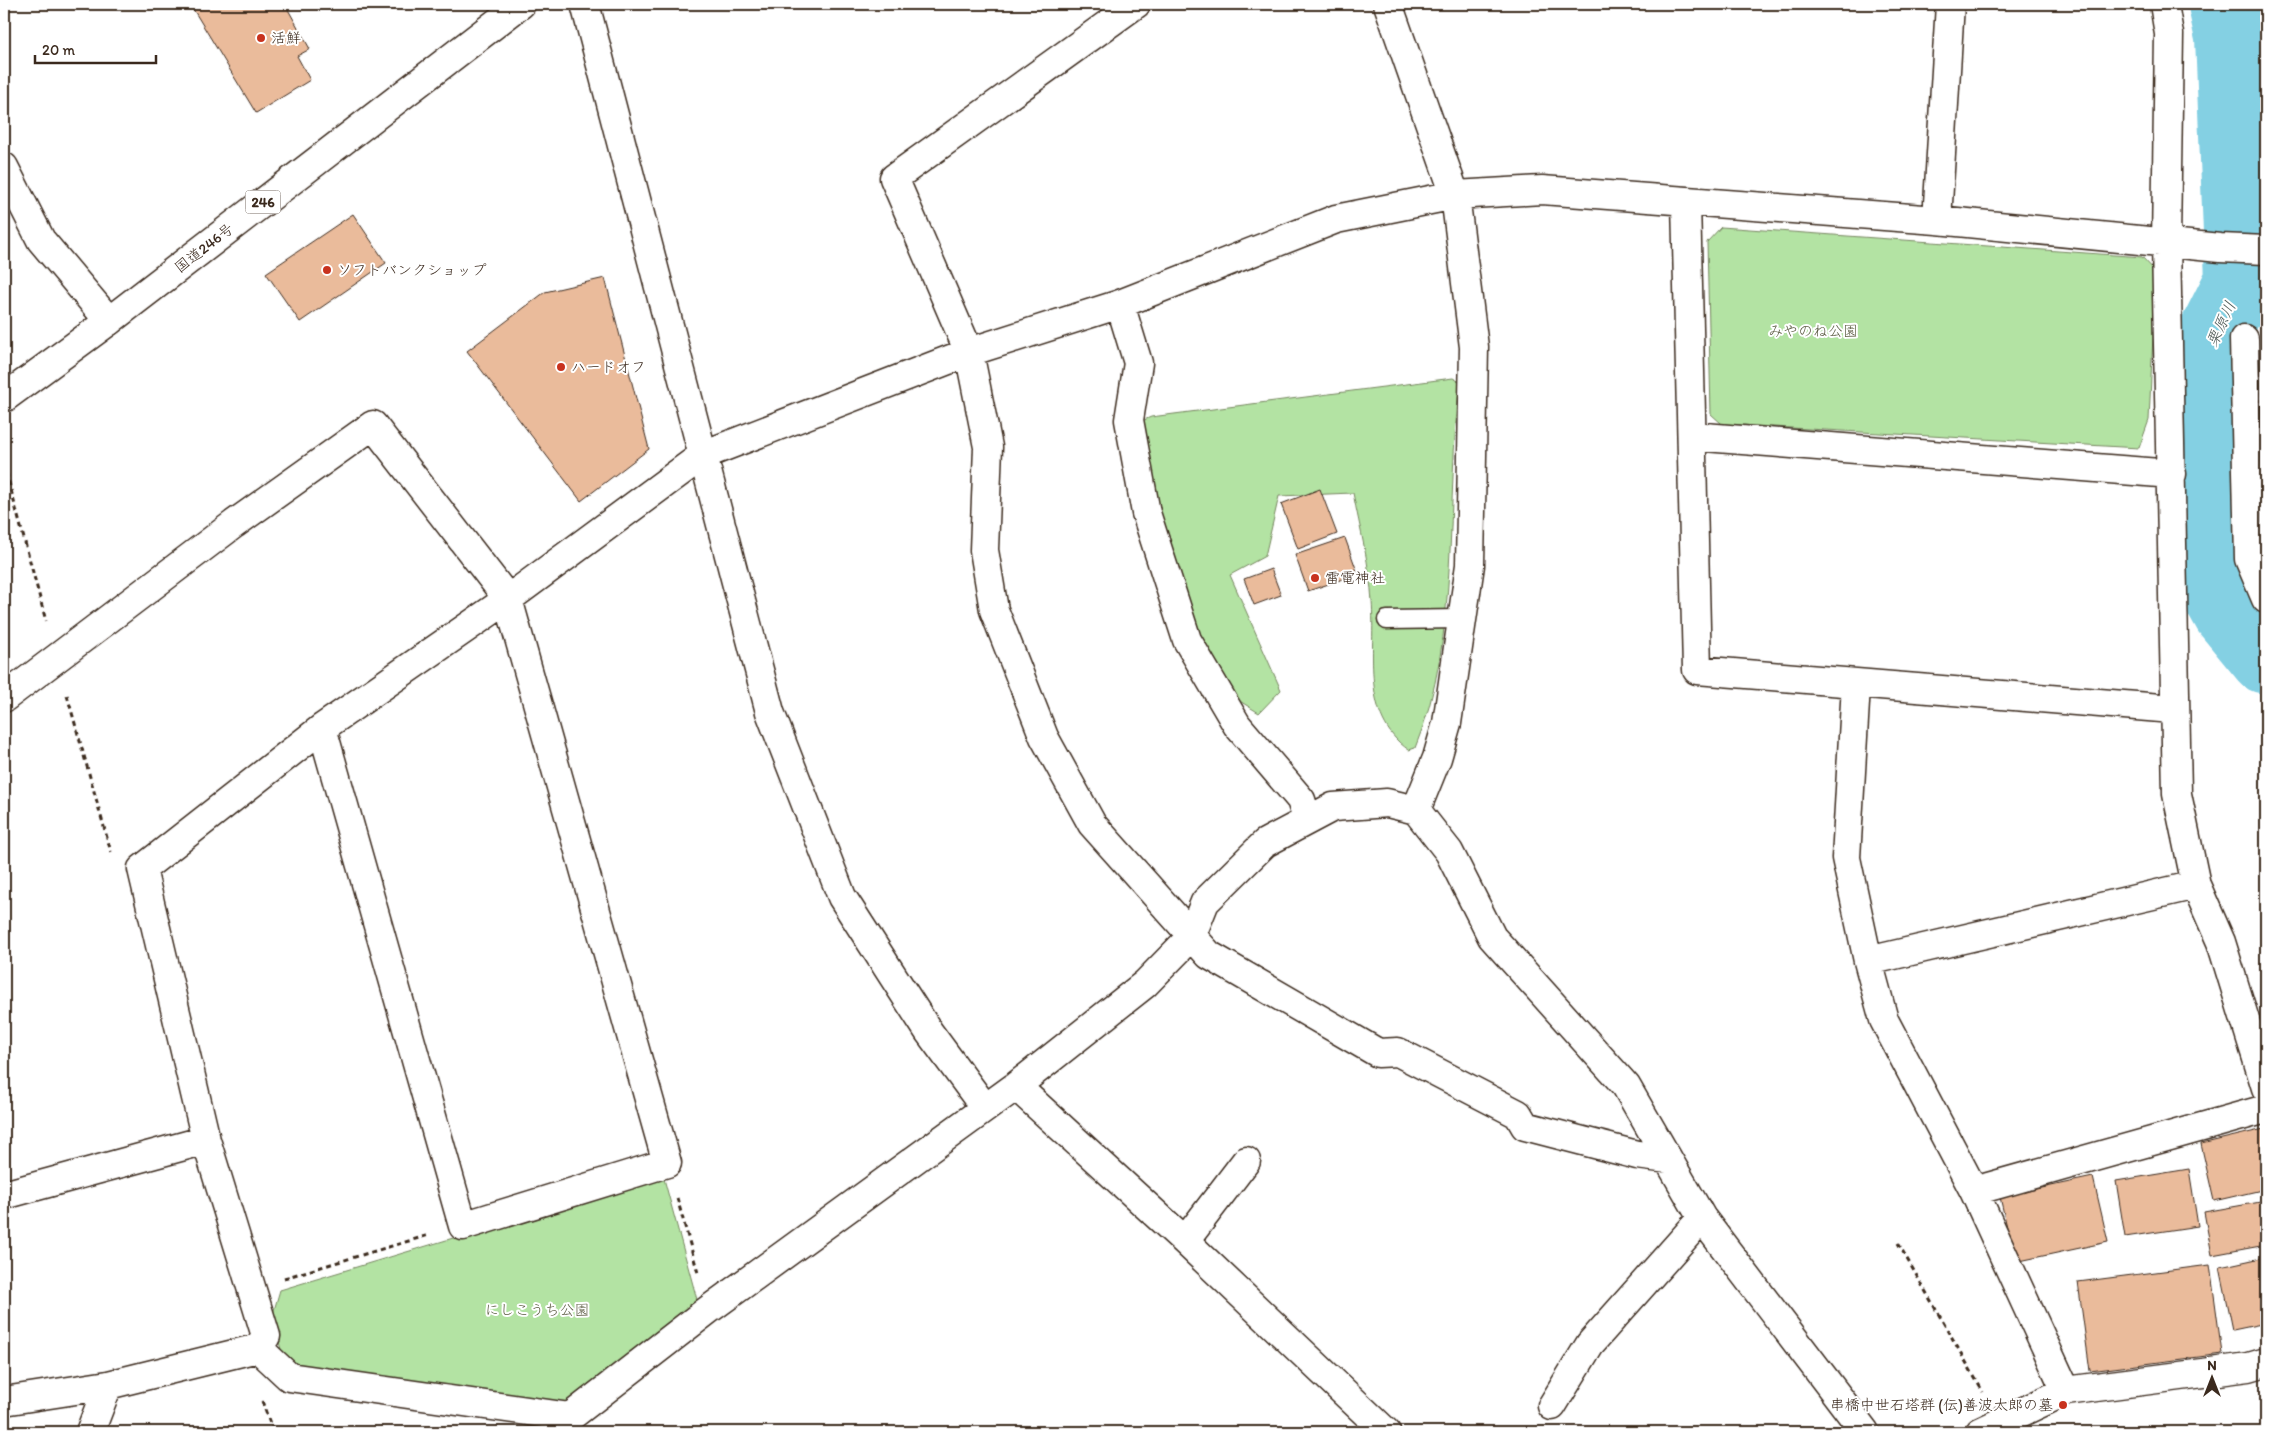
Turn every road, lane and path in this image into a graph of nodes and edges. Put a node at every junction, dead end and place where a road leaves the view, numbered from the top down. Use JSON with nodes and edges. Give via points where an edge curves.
{"nodes":[{"id":1,"x":521,"y":4,"type":"edge"},
{"id":2,"x":585,"y":4,"type":"edge"},
{"id":3,"x":1136,"y":4,"type":"edge"},
{"id":4,"x":1388,"y":4,"type":"edge"},
{"id":5,"x":1950,"y":4,"type":"edge"},
{"id":6,"x":2164,"y":4,"type":"edge"},
{"id":7,"x":4,"y":167,"type":"edge"},
{"id":8,"x":1455,"y":195,"type":"junction"},
{"id":9,"x":1686,"y":201,"type":"junction"},
{"id":10,"x":1937,"y":220,"type":"junction"},
{"id":11,"x":2166,"y":243,"type":"junction"},
{"id":12,"x":2266,"y":250,"type":"edge"},
{"id":13,"x":1120,"y":304,"type":"junction"},
{"id":14,"x":109,"y":321,"type":"junction"},
{"id":15,"x":2244,"y":339,"type":"dead end"},
{"id":16,"x":969,"y":352,"type":"junction"},
{"id":17,"x":4,"y":398,"type":"edge"},
{"id":18,"x":1692,"y":436,"type":"junction"},
{"id":19,"x":703,"y":455,"type":"junction"},
{"id":20,"x":4,"y":464,"type":"edge"},
{"id":21,"x":2172,"y":474,"type":"junction"},
{"id":22,"x":508,"y":599,"type":"junction"},
{"id":23,"x":2266,"y":599,"type":"edge"},
{"id":24,"x":1461,"y":619,"type":"junction"},
{"id":25,"x":1387,"y":620,"type":"dead end"},
{"id":26,"x":56,"y":658,"type":"junction"},
{"id":27,"x":1856,"y":685,"type":"junction"},
{"id":28,"x":4,"y":698,"type":"edge"},
{"id":29,"x":2173,"y":709,"type":"junction"},
{"id":30,"x":322,"y":728,"type":"junction"},
{"id":31,"x":1416,"y":810,"type":"junction"},
{"id":32,"x":1306,"y":819,"type":"junction"},
{"id":33,"x":111,"y":853,"type":"dead end"},
{"id":34,"x":2196,"y":885,"type":"junction"},
{"id":35,"x":1191,"y":937,"type":"junction"},
{"id":36,"x":1868,"y":961,"type":"junction"},
{"id":37,"x":1016,"y":1086,"type":"junction"},
{"id":38,"x":2266,"y":1088,"type":"edge"},
{"id":39,"x":985,"y":1108,"type":"junction"},
{"id":40,"x":2266,"y":1109,"type":"edge"},
{"id":41,"x":206,"y":1140,"type":"junction"},
{"id":42,"x":1668,"y":1159,"type":"junction"},
{"id":43,"x":1246,"y":1161,"type":"dead end"},
{"id":44,"x":667,"y":1163,"type":"junction"},
{"id":45,"x":1974,"y":1191,"type":"junction"},
{"id":46,"x":4,"y":1195,"type":"edge"},
{"id":47,"x":1702,"y":1218,"type":"junction"},
{"id":48,"x":463,"y":1226,"type":"junction"},
{"id":49,"x":1185,"y":1241,"type":"junction"},
{"id":50,"x":1898,"y":1243,"type":"dead end"},
{"id":51,"x":252,"y":1287,"type":"junction"},
{"id":52,"x":708,"y":1310,"type":"junction"},
{"id":53,"x":258,"y":1348,"type":"junction"},
{"id":54,"x":2266,"y":1362,"type":"edge"},
{"id":55,"x":108,"y":1385,"type":"junction"},
{"id":56,"x":2066,"y":1390,"type":"junction"},
{"id":57,"x":4,"y":1400,"type":"edge"},
{"id":58,"x":1552,"y":1406,"type":"dead end"},
{"id":59,"x":1986,"y":1430,"type":"edge"},
{"id":60,"x":90,"y":1432,"type":"edge"},
{"id":61,"x":1386,"y":1432,"type":"edge"},
{"id":62,"x":1865,"y":1432,"type":"edge"}],
"edges":[{"from":1,"to":14,"type":"main road","name":"国道246号","number":"246"},
{"from":2,"to":19,"type":"main road"},
{"from":3,"to":16,"type":"main road","via":[[894,178]]},
{"from":4,"to":8,"type":"main road"},
{"from":5,"to":10,"type":"main road"},
{"from":6,"to":11,"type":"main road","via":[[2169,34]]},
{"from":7,"to":14,"type":"main road","via":[[41,240]]},
{"from":8,"to":9,"type":"main road","via":[[1542,190]]},
{"from":8,"to":13,"type":"main road","via":[[1336,219]]},
{"from":8,"to":24,"type":"main road","via":[[1474,347],[1470,564]]},
{"from":9,"to":10,"type":"main road"},
{"from":9,"to":18,"type":"main road"},
{"from":10,"to":11,"type":"main road"},
{"from":11,"to":12,"type":"main road"},
{"from":11,"to":21,"type":"main road"},
{"from":13,"to":16,"type":"main road"},
{"from":13,"to":32,"type":"main road","via":[[1138,363],[1129,420],[1146,513],[1187,640],[1237,725],[1301,800]]},
{"from":14,"to":17,"type":"main road","name":"国道246号","number":"246"},
{"from":15,"to":23,"type":"main road","via":[[2249,558]]},
{"from":16,"to":19,"type":"main road"},
{"from":16,"to":35,"type":"main road","via":[[988,447],[984,550],[994,610],[1044,737],[1092,824]]},
{"from":18,"to":21,"type":"main road"},
{"from":18,"to":27,"type":"main road","via":[[1697,670]]},
{"from":19,"to":22,"type":"main road"},
{"from":19,"to":39,"type":"main road","via":[[770,712],[842,897],[929,1032]]},
{"from":20,"to":26,"type":"path"},
{"from":21,"to":29,"type":"main road"},
{"from":22,"to":26,"type":"main road","via":[[373,425],[234,524]]},
{"from":22,"to":30,"type":"main road"},
{"from":22,"to":44,"type":"main road"},
{"from":24,"to":25,"type":"lane"},
{"from":24,"to":31,"type":"main road","via":[[1446,724],[1437,758]]},
{"from":26,"to":28,"type":"main road"},
{"from":26,"to":33,"type":"path"},
{"from":27,"to":29,"type":"main road"},
{"from":27,"to":36,"type":"main road","via":[[1846,858]]},
{"from":29,"to":34,"type":"main road","via":[[2177,794]]},
{"from":30,"to":41,"type":"main road","via":[[142,869]]},
{"from":30,"to":48,"type":"main road"},
{"from":31,"to":32,"type":"main road","via":[[1387,803],[1333,807]]},
{"from":31,"to":42,"type":"main road","via":[[1449,852],[1492,937],[1626,1086]]},
{"from":32,"to":35,"type":"main road","via":[[1265,843],[1237,869],[1206,902]]},
{"from":34,"to":36,"type":"main road"},
{"from":34,"to":38,"type":"main road","via":[[2221,942]]},
{"from":35,"to":37,"type":"main road","via":[[1145,984]]},
{"from":35,"to":42,"type":"main road","via":[[1209,955],[1378,1053],[1398,1052],[1518,1114],[1525,1126],[1637,1155]]},
{"from":36,"to":45,"type":"main road","via":[[1884,1020]]},
{"from":37,"to":39,"type":"main road"},
{"from":37,"to":49,"type":"main road"},
{"from":39,"to":52,"type":"main road"},
{"from":40,"to":45,"type":"main road"},
{"from":41,"to":46,"type":"main road"},
{"from":41,"to":51,"type":"main road"},
{"from":42,"to":47,"type":"main road"},
{"from":43,"to":49,"type":"main road"},
{"from":44,"to":48,"type":"main road"},
{"from":44,"to":52,"type":"path"},
{"from":45,"to":56,"type":"main road"},
{"from":47,"to":58,"type":"main road","via":[[1590,1344]]},
{"from":47,"to":62,"type":"main road"},
{"from":48,"to":51,"type":"path"},
{"from":49,"to":61,"type":"main road"},
{"from":50,"to":59,"type":"path"},
{"from":51,"to":53,"type":"main road","via":[[266,1336]]},
{"from":52,"to":53,"type":"main road","via":[[570,1417],[289,1377]]},
{"from":53,"to":55,"type":"main road"},
{"from":54,"to":56,"type":"main road","via":[[2249,1367]]},
{"from":55,"to":57,"type":"main road"},
{"from":55,"to":60,"type":"main road"},
{"from":56,"to":59,"type":"main road"}]}
